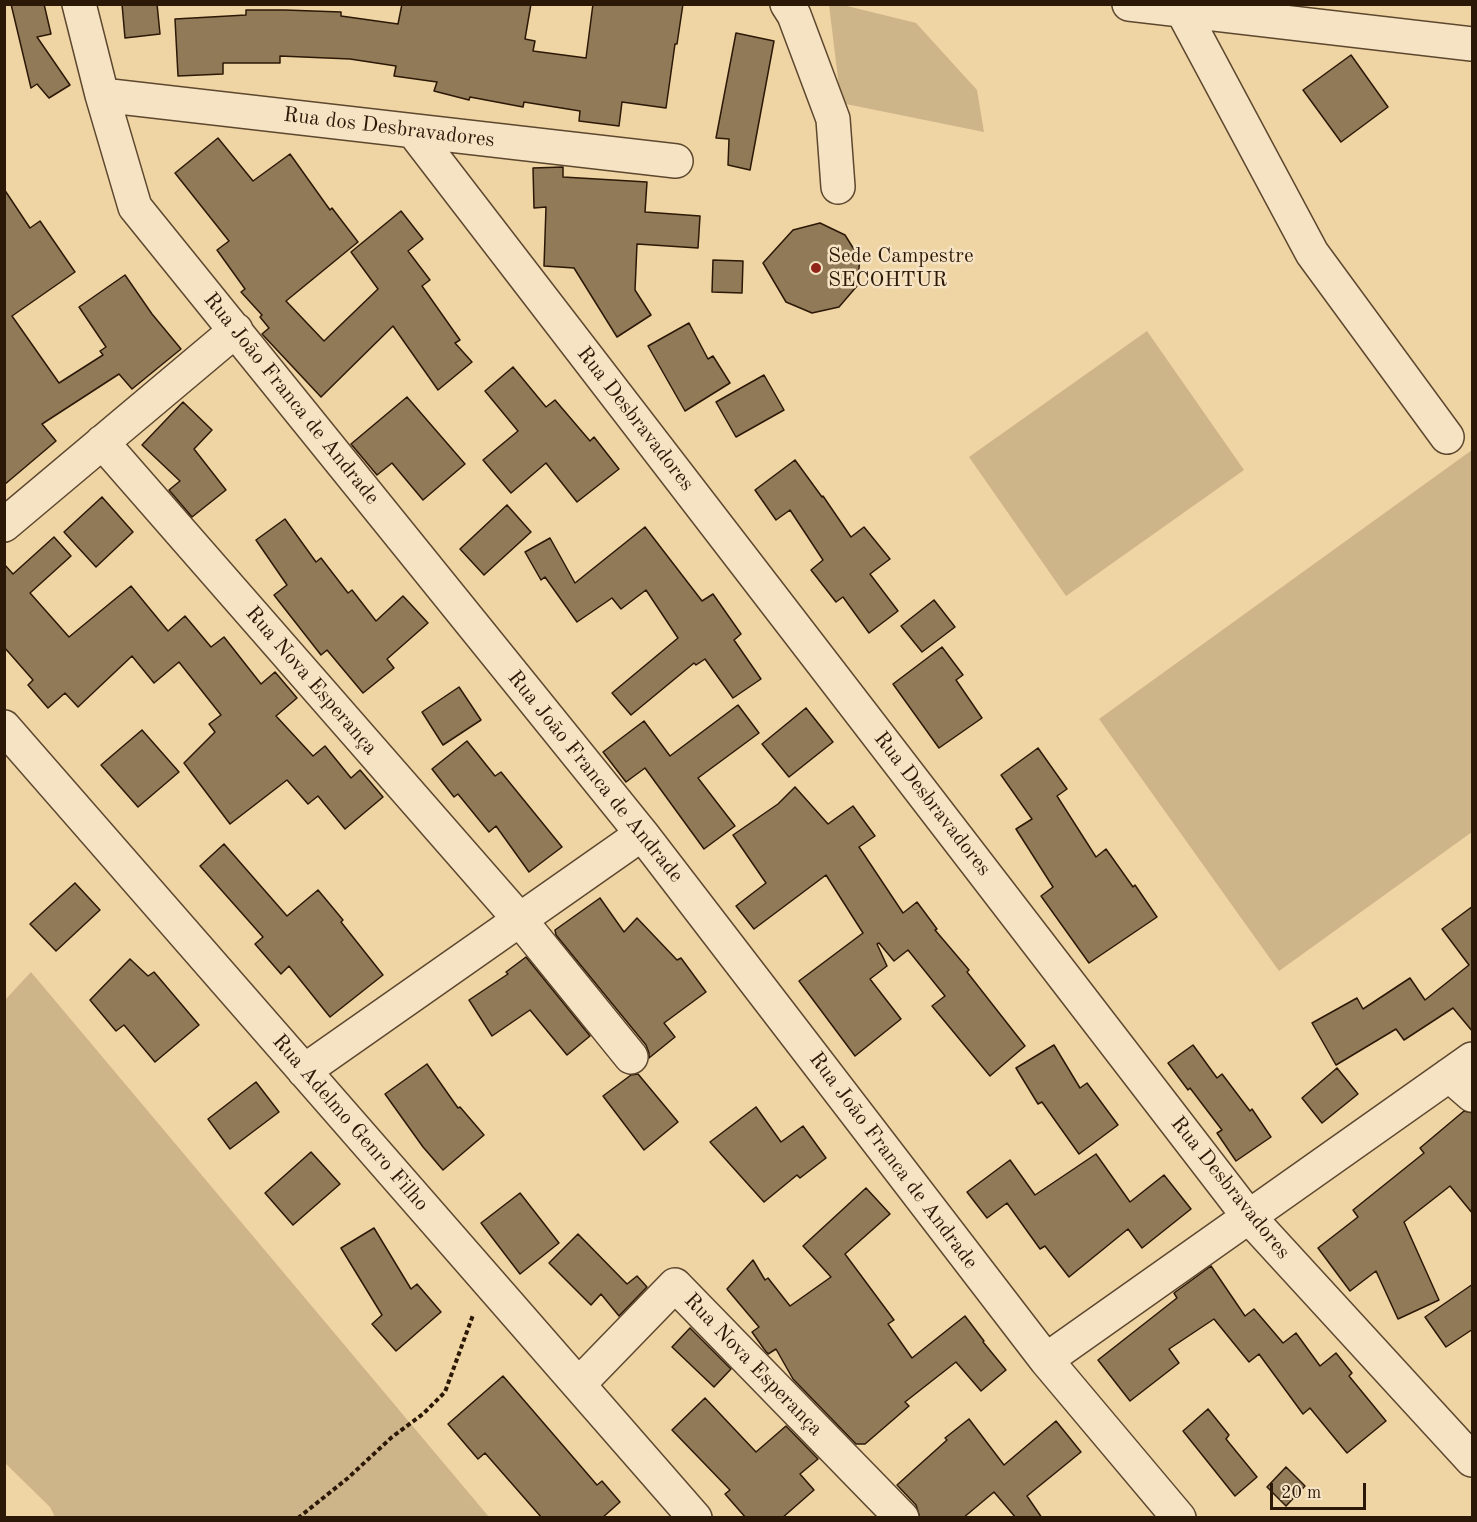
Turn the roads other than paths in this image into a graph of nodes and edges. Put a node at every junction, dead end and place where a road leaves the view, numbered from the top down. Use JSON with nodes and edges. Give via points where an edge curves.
{"nodes":[{"id":1,"x":79,"y":4,"type":"edge"},
{"id":2,"x":787,"y":4,"type":"edge"},
{"id":3,"x":1129,"y":4,"type":"edge"},
{"id":4,"x":1183,"y":12,"type":"junction"},
{"id":5,"x":1473,"y":44,"type":"edge"},
{"id":6,"x":102,"y":95,"type":"junction"},
{"id":7,"x":413,"y":131,"type":"junction"},
{"id":8,"x":676,"y":161,"type":"dead end"},
{"id":9,"x":838,"y":187,"type":"dead end"},
{"id":10,"x":236,"y":330,"type":"junction"},
{"id":11,"x":1447,"y":437,"type":"dead end"},
{"id":12,"x":102,"y":442,"type":"junction"},
{"id":13,"x":4,"y":525,"type":"edge"},
{"id":14,"x":4,"y":727,"type":"edge"},
{"id":15,"x":642,"y":834,"type":"junction"},
{"id":16,"x":520,"y":920,"type":"junction"},
{"id":17,"x":631,"y":1057,"type":"dead end"},
{"id":18,"x":304,"y":1071,"type":"junction"},
{"id":19,"x":1465,"y":1076,"type":"edge"},
{"id":20,"x":1249,"y":1216,"type":"junction"},
{"id":21,"x":1046,"y":1360,"type":"junction"},
{"id":22,"x":579,"y":1384,"type":"junction"},
{"id":23,"x":1473,"y":1460,"type":"edge"},
{"id":24,"x":695,"y":1518,"type":"edge"},
{"id":25,"x":902,"y":1518,"type":"edge"},
{"id":26,"x":1179,"y":1518,"type":"edge"}],
"edges":[{"from":1,"to":6,"type":"street","name":"Rua João Franca de Andrade"},
{"from":2,"to":9,"type":"street","via":[[833,119]]},
{"from":3,"to":4,"type":"street"},
{"from":4,"to":5,"type":"street"},
{"from":4,"to":11,"type":"street","via":[[1312,254]]},
{"from":6,"to":7,"type":"street","name":"Rua dos Desbravadores"},
{"from":6,"to":10,"type":"street","name":"Rua João Franca de Andrade","via":[[135,207]]},
{"from":7,"to":8,"type":"street","name":"Rua dos Desbravadores"},
{"from":7,"to":20,"type":"street","name":"Rua Desbravadores"},
{"from":10,"to":12,"type":"street"},
{"from":10,"to":15,"type":"street","name":"Rua João Franca de Andrade"},
{"from":12,"to":13,"type":"street"},
{"from":12,"to":16,"type":"street","name":"Rua Nova Esperança"},
{"from":14,"to":18,"type":"street","name":"Rua Adelmo Genro Filho"},
{"from":15,"to":16,"type":"street"},
{"from":15,"to":21,"type":"street","name":"Rua João Franca de Andrade"},
{"from":16,"to":17,"type":"street","name":"Rua Nova Esperança"},
{"from":16,"to":18,"type":"street"},
{"from":18,"to":22,"type":"street","name":"Rua Adelmo Genro Filho"},
{"from":19,"to":20,"type":"street"},
{"from":20,"to":21,"type":"street"},
{"from":20,"to":23,"type":"street","name":"Rua Desbravadores"},
{"from":21,"to":26,"type":"street","name":"Rua João Franca de Andrade"},
{"from":22,"to":24,"type":"street","name":"Rua Adelmo Genro Filho"},
{"from":22,"to":25,"type":"street","name":"Rua Nova Esperança","via":[[675,1285]]}]}
